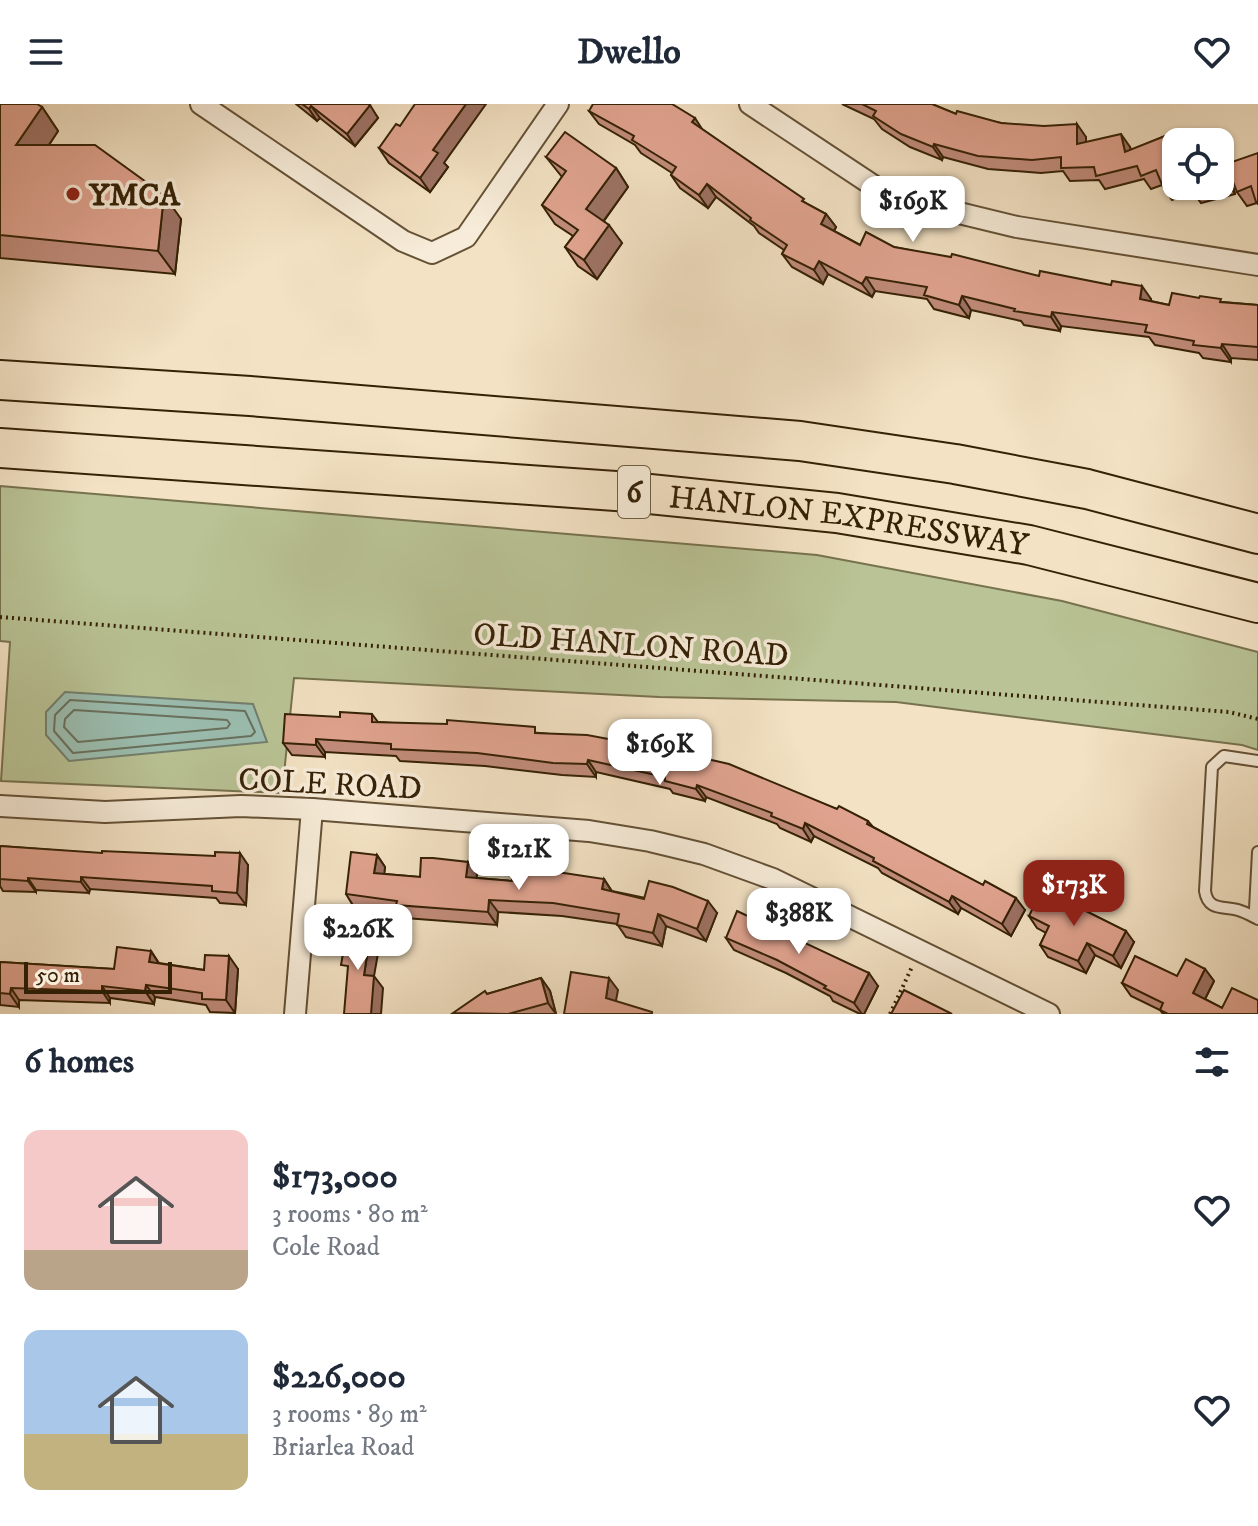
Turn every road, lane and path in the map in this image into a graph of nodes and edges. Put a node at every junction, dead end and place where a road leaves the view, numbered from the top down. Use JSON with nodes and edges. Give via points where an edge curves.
{"nodes":[{"id":1,"x":201,"y":104,"type":"edge"},
{"id":2,"x":558,"y":104,"type":"edge"},
{"id":3,"x":750,"y":104,"type":"edge"},
{"id":4,"x":1258,"y":265,"type":"edge"},
{"id":5,"x":0,"y":380,"type":"edge"},
{"id":6,"x":0,"y":448,"type":"edge"},
{"id":7,"x":1258,"y":534,"type":"edge"},
{"id":8,"x":1258,"y":603,"type":"edge"},
{"id":9,"x":0,"y":617,"type":"edge"},
{"id":10,"x":1258,"y":719,"type":"edge"},
{"id":11,"x":1258,"y":761,"type":"edge"},
{"id":12,"x":0,"y":806,"type":"edge"},
{"id":13,"x":312,"y":809,"type":"junction"},
{"id":14,"x":1258,"y":852,"type":"edge"},
{"id":15,"x":1258,"y":917,"type":"edge"},
{"id":16,"x":920,"y":951,"type":"junction"},
{"id":17,"x":295,"y":1014,"type":"edge"},
{"id":18,"x":890,"y":1014,"type":"edge"},
{"id":19,"x":1049,"y":1014,"type":"edge"}],
"edges":[{"from":1,"to":2,"type":"street","via":[[403,241],[432,253],[466,237]]},
{"from":3,"to":4,"type":"street","via":[[889,196],[1017,227]]},
{"from":5,"to":7,"type":"highway","name":"HANLON EXPRESSWAY","number":"6","via":[[800,441],[1087,489]]},
{"from":6,"to":8,"type":"highway","name":"HANLON EXPRESSWAY","number":"6","via":[[630,492],[837,513],[1029,545]]},
{"from":9,"to":10,"type":"path","name":"OLD HANLON ROAD","via":[[1229,712]]},
{"from":11,"to":15,"type":"lane","via":[[1224,756],[1212,767],[1205,891],[1213,906]]},
{"from":12,"to":13,"type":"street","name":"COLE ROAD","via":[[105,812],[241,806]]},
{"from":13,"to":16,"type":"street","name":"COLE ROAD","via":[[589,831],[650,841],[773,879]]},
{"from":13,"to":17,"type":"street"},
{"from":14,"to":15,"type":"lane"},
{"from":16,"to":18,"type":"path"},
{"from":16,"to":19,"type":"street","name":"COLE ROAD"}]}
